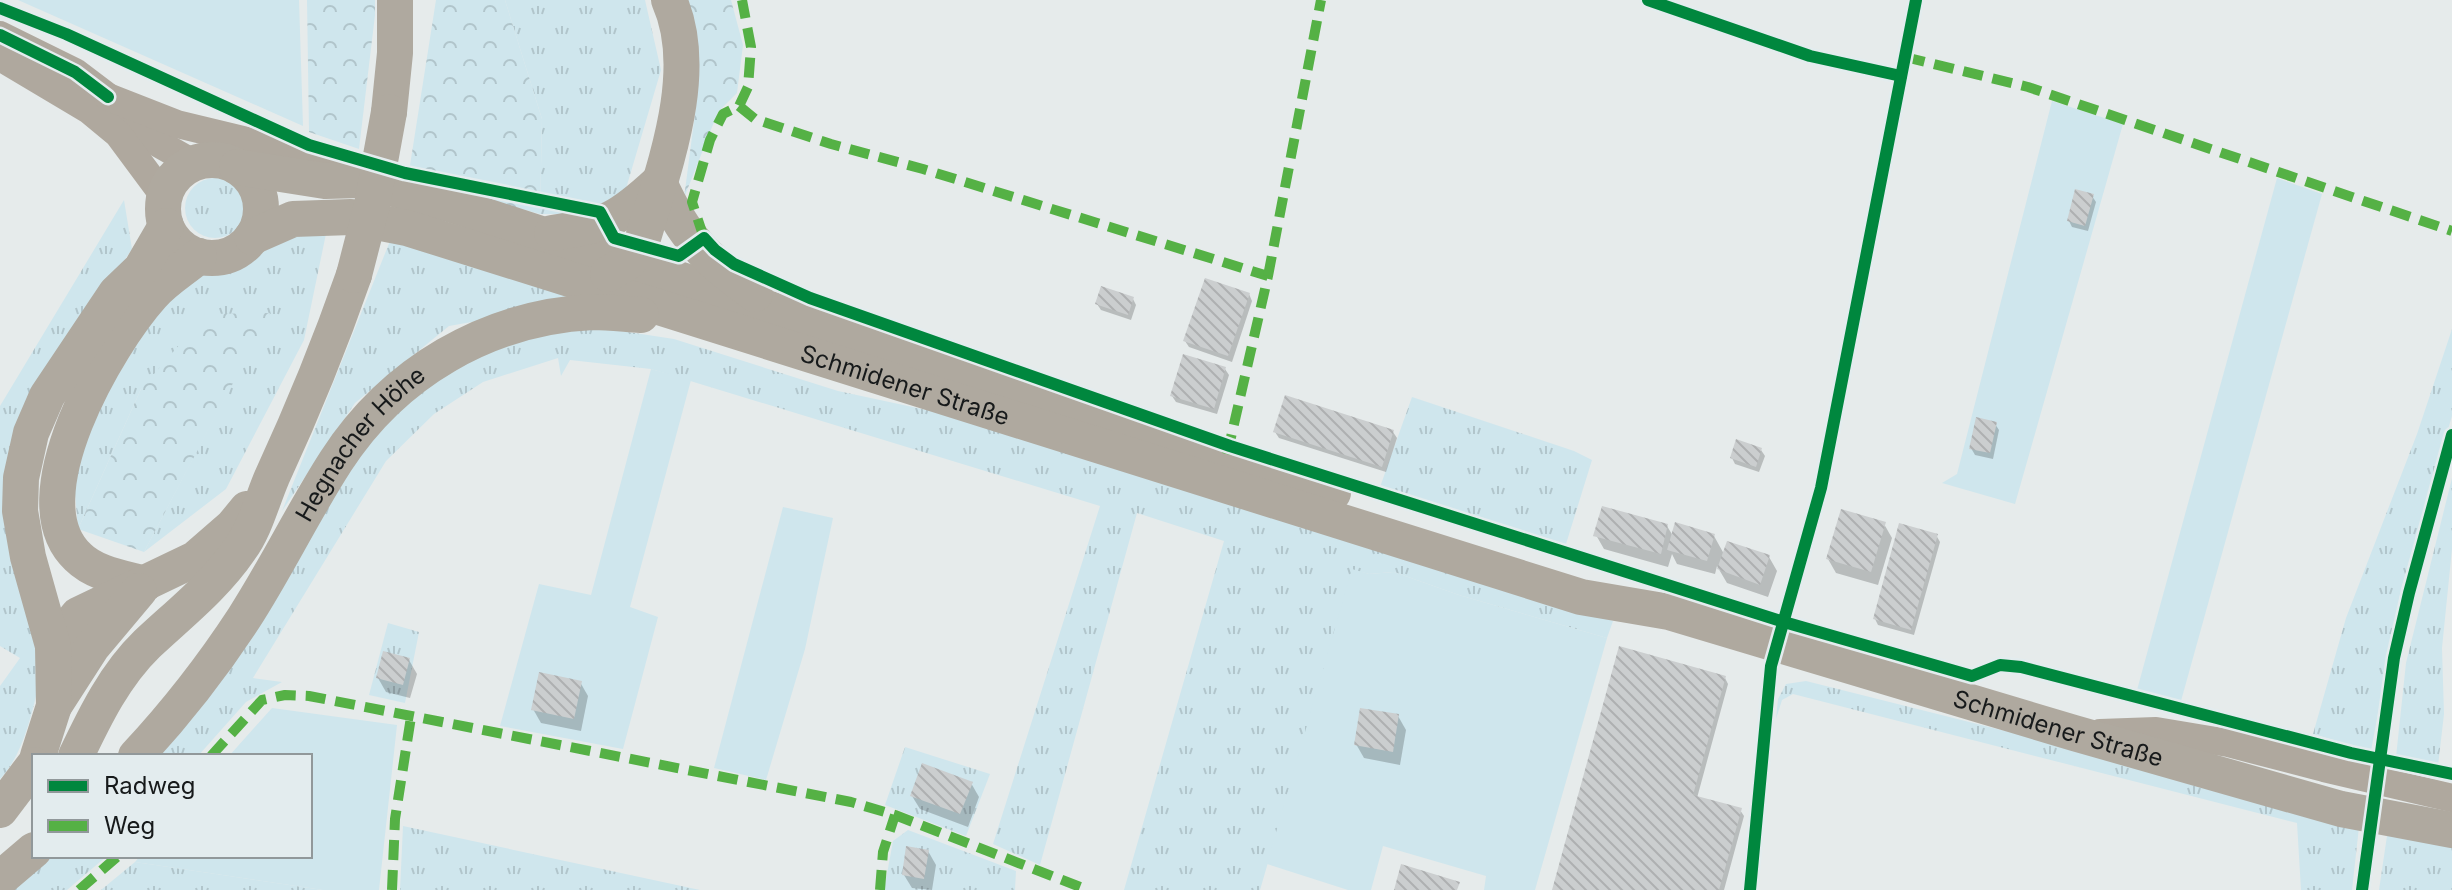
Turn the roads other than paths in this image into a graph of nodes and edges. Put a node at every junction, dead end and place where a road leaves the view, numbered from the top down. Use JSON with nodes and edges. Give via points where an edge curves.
{"nodes":[{"id":1,"x":395,"y":0,"type":"edge"},
{"id":2,"x":420,"y":0,"type":"edge"},
{"id":3,"x":669,"y":0,"type":"edge"},
{"id":4,"x":0,"y":35,"type":"edge"},
{"id":5,"x":0,"y":57,"type":"edge"},
{"id":6,"x":108,"y":97,"type":"junction"},
{"id":7,"x":390,"y":106,"type":"junction"},
{"id":8,"x":193,"y":163,"type":"junction"},
{"id":9,"x":237,"y":167,"type":"junction"},
{"id":10,"x":361,"y":180,"type":"junction"},
{"id":11,"x":659,"y":182,"type":"junction"},
{"id":12,"x":165,"y":211,"type":"junction"},
{"id":13,"x":546,"y":234,"type":"junction"},
{"id":14,"x":252,"y":237,"type":"junction"},
{"id":15,"x":199,"y":256,"type":"junction"},
{"id":16,"x":628,"y":262,"type":"junction"},
{"id":17,"x":590,"y":285,"type":"junction"},
{"id":18,"x":781,"y":313,"type":"junction"},
{"id":19,"x":697,"y":318,"type":"junction"},
{"id":20,"x":1223,"y":472,"type":"junction"},
{"id":21,"x":272,"y":479,"type":"junction"},
{"id":22,"x":145,"y":584,"type":"junction"},
{"id":23,"x":53,"y":646,"type":"junction"},
{"id":24,"x":54,"y":706,"type":"junction"},
{"id":25,"x":2074,"y":733,"type":"junction"},
{"id":26,"x":39,"y":754,"type":"edge"},
{"id":27,"x":77,"y":754,"type":"edge"},
{"id":28,"x":138,"y":754,"type":"edge"},
{"id":29,"x":32,"y":768,"type":"edge"},
{"id":30,"x":2452,"y":798,"type":"edge"},
{"id":31,"x":0,"y":810,"type":"edge"},
{"id":32,"x":2452,"y":830,"type":"edge"},
{"id":33,"x":32,"y":837,"type":"edge"},
{"id":34,"x":16,"y":866,"type":"edge"}],
"edges":[{"from":1,"to":7,"type":"main road"},
{"from":2,"to":7,"type":"main road","via":[[413,50]]},
{"from":3,"to":11,"type":"main road","via":[[677,16],[682,64],[677,114]]},
{"from":4,"to":6,"type":"street","name":"Schmidener Straße","via":[[75,72]]},
{"from":5,"to":12,"type":"street","via":[[118,134]]},
{"from":6,"to":8,"type":"street","name":"Schmidener Straße","via":[[156,142]]},
{"from":6,"to":10,"type":"street","name":"Schmidener Straße","via":[[177,124],[321,159]]},
{"from":7,"to":21,"type":"main road","name":"Hegnacher Höhe","bridge":true,"via":[[354,275]]},
{"from":8,"to":9,"type":"main road","via":[[223,161]]},
{"from":8,"to":12,"type":"main road","via":[[170,183]]},
{"from":9,"to":10,"type":"main road","name":"Schmidener Straße","via":[[325,181]]},
{"from":9,"to":14,"type":"main road","via":[[249,177],[261,207]]},
{"from":10,"to":13,"type":"main road","name":"Schmidener Straße"},
{"from":11,"to":13,"type":"main road","via":[[607,223]]},
{"from":11,"to":16,"type":"main road","via":[[641,245]]},
{"from":11,"to":18,"type":"main road","name":"Schmidener Straße","via":[[695,245]]},
{"from":12,"to":15,"type":"main road","via":[[173,240]]},
{"from":12,"to":23,"type":"main road","name":"Hegnacher Höhe","via":[[141,269],[116,293],[47,396],[31,433],[20,511]]},
{"from":13,"to":16,"type":"main road","name":"Schmidener Straße"},
{"from":14,"to":15,"type":"main road","via":[[229,255]]},
{"from":14,"to":17,"type":"main road","name":"Schmidener Straße","via":[[293,219],[351,217],[407,228]]},
{"from":15,"to":22,"type":"main road","via":[[154,292],[116,345],[66,445],[57,488],[57,525],[78,557],[108,574]]},
{"from":16,"to":17,"type":"main road"},
{"from":16,"to":18,"type":"main road","name":"Schmidener Straße"},
{"from":17,"to":19,"type":"main road","name":"Schmidener Straße"},
{"from":18,"to":20,"type":"main road","name":"Schmidener Straße"},
{"from":19,"to":20,"type":"main road","name":"Schmidener Straße"},
{"from":19,"to":28,"type":"main road","name":"Hegnacher Höhe","via":[[593,312],[543,319],[456,348],[412,377],[369,416],[336,460],[244,617],[178,709]]},
{"from":20,"to":25,"type":"main road","name":"Schmidener Straße","via":[[1581,597],[1669,612]]},
{"from":21,"to":22,"type":"main road","name":"Hegnacher Höhe","via":[[233,526],[195,559]]},
{"from":21,"to":27,"type":"main road","name":"Hegnacher Höhe","via":[[244,545],[221,576],[145,645],[118,678]]},
{"from":22,"to":23,"type":"main road","name":"Hegnacher Höhe","via":[[78,615]]},
{"from":22,"to":24,"type":"main road","name":"Hegnacher Höhe","via":[[92,647]]},
{"from":23,"to":24,"type":"main road","name":"Hegnacher Höhe"},
{"from":24,"to":26,"type":"main road","name":"Hegnacher Höhe"},
{"from":25,"to":30,"type":"street","via":[[2156,731],[2228,743]]},
{"from":25,"to":32,"type":"main road","name":"Schmidener Straße","via":[[2341,809]]},
{"from":29,"to":31,"type":"main road"},
{"from":33,"to":34,"type":"main road"}]}
